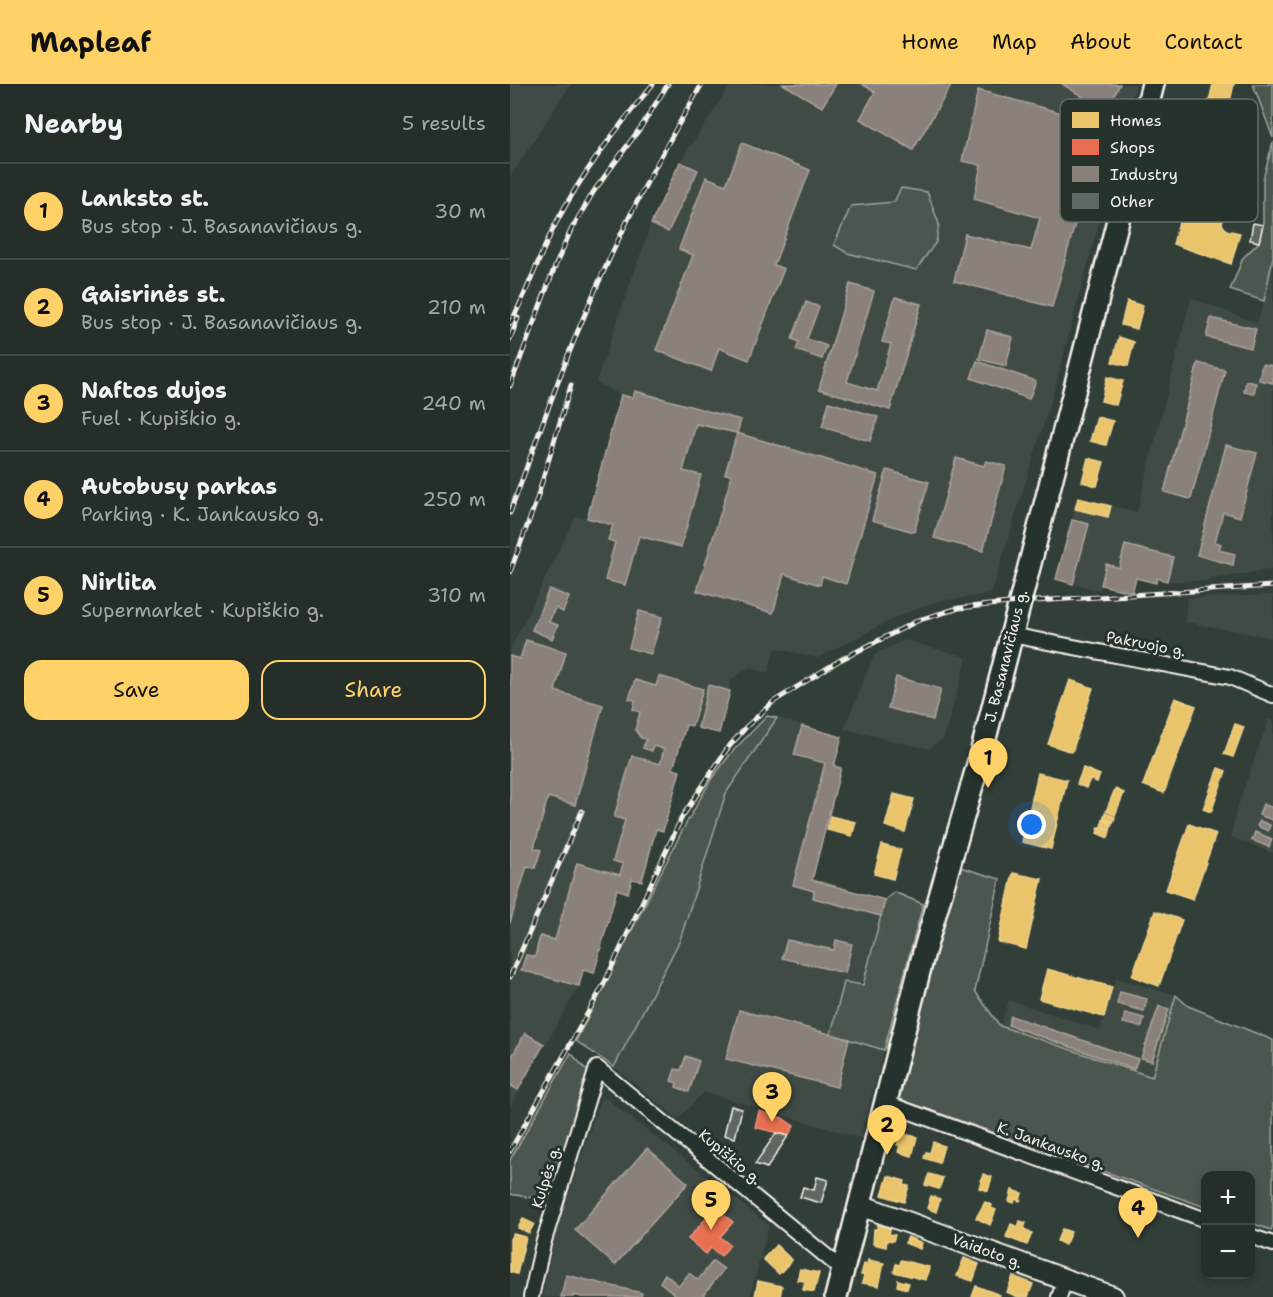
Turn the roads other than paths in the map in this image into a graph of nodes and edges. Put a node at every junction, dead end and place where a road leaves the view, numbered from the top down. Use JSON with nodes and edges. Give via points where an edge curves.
{"nodes":[{"id":1,"x":1153,"y":84,"type":"edge"},
{"id":2,"x":1149,"y":99,"type":"edge"},
{"id":3,"x":1117,"y":222,"type":"edge"},
{"id":4,"x":1011,"y":635,"type":"junction"},
{"id":5,"x":1273,"y":695,"type":"edge"},
{"id":6,"x":597,"y":1068,"type":"joint"},
{"id":7,"x":886,"y":1103,"type":"junction"},
{"id":8,"x":860,"y":1205,"type":"junction"},
{"id":9,"x":1201,"y":1218,"type":"edge"},
{"id":10,"x":1255,"y":1237,"type":"edge"},
{"id":11,"x":1273,"y":1244,"type":"edge"},
{"id":12,"x":843,"y":1270,"type":"junction"},
{"id":13,"x":1062,"y":1288,"type":"edge"},
{"id":14,"x":531,"y":1297,"type":"edge"},
{"id":15,"x":836,"y":1297,"type":"edge"},
{"id":16,"x":1113,"y":1297,"type":"edge"}],
"edges":[{"from":1,"to":2,"type":"main road","name":"J. Basanavičiaus g."},
{"from":3,"to":4,"type":"main road","name":"J. Basanavičiaus g."},
{"from":4,"to":5,"type":"street","name":"Pakruojo g.","via":[[1230,677]]},
{"from":4,"to":7,"type":"main road","name":"J. Basanavičiaus g."},
{"from":6,"to":12,"type":"street","name":"Kupiškio g."},
{"from":6,"to":14,"type":"street","name":"Kulpės g.","via":[[543,1244]]},
{"from":7,"to":8,"type":"main road","name":"J. Basanavičiaus g."},
{"from":7,"to":9,"type":"street","name":"K. Jankausko g."},
{"from":8,"to":12,"type":"main road","name":"J. Basanavičiaus g."},
{"from":8,"to":13,"type":"main road","name":"Vaidoto g."},
{"from":10,"to":11,"type":"street"},
{"from":12,"to":15,"type":"main road","name":"J. Basanavičiaus g."},
{"from":13,"to":16,"type":"main road","name":"Vaidoto g."}]}
